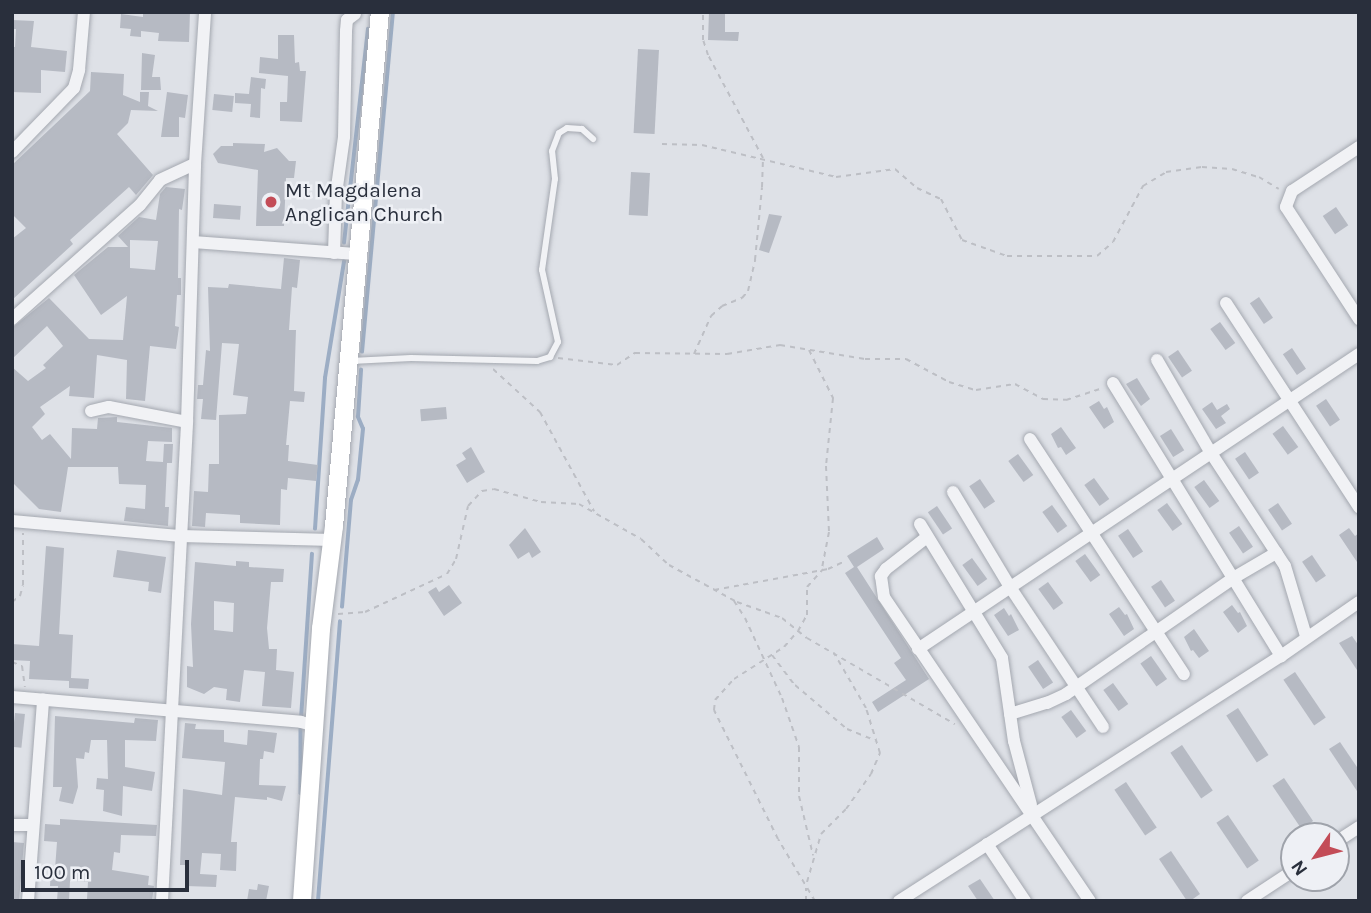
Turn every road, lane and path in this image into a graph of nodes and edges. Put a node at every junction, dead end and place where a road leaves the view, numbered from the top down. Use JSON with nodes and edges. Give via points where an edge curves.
{"nodes":[{"id":1,"x":84,"y":12,"type":"edge"},
{"id":2,"x":205,"y":12,"type":"edge"},
{"id":3,"x":703,"y":12,"type":"edge"},
{"id":4,"x":354,"y":13,"type":"edge"},
{"id":5,"x":379,"y":17,"type":"edge"},
{"id":6,"x":593,"y":139,"type":"dead end"},
{"id":7,"x":662,"y":144,"type":"dead end"},
{"id":8,"x":1359,"y":147,"type":"edge"},
{"id":9,"x":12,"y":152,"type":"edge"},
{"id":10,"x":763,"y":158,"type":"junction"},
{"id":11,"x":195,"y":164,"type":"junction"},
{"id":12,"x":1289,"y":195,"type":"junction"},
{"id":13,"x":193,"y":242,"type":"junction"},
{"id":14,"x":334,"y":253,"type":"junction"},
{"id":15,"x":356,"y":254,"type":"junction"},
{"id":16,"x":1226,"y":303,"type":"dead end"},
{"id":17,"x":12,"y":319,"type":"edge"},
{"id":18,"x":1359,"y":319,"type":"edge"},
{"id":19,"x":808,"y":349,"type":"junction"},
{"id":20,"x":694,"y":354,"type":"junction"},
{"id":21,"x":1359,"y":354,"type":"edge"},
{"id":22,"x":551,"y":357,"type":"junction"},
{"id":23,"x":481,"y":359,"type":"junction"},
{"id":24,"x":1157,"y":360,"type":"dead end"},
{"id":25,"x":347,"y":361,"type":"junction"},
{"id":26,"x":1113,"y":383,"type":"joint"},
{"id":27,"x":1289,"y":400,"type":"junction"},
{"id":28,"x":91,"y":411,"type":"dead end"},
{"id":29,"x":187,"y":422,"type":"junction"},
{"id":30,"x":1030,"y":439,"type":"dead end"},
{"id":31,"x":1211,"y":453,"type":"junction"},
{"id":32,"x":1171,"y":479,"type":"junction"},
{"id":33,"x":953,"y":492,"type":"dead end"},
{"id":34,"x":1359,"y":507,"type":"edge"},
{"id":35,"x":594,"y":512,"type":"junction"},
{"id":36,"x":18,"y":522,"type":"edge"},
{"id":37,"x":920,"y":524,"type":"dead end"},
{"id":38,"x":1090,"y":534,"type":"junction"},
{"id":39,"x":181,"y":536,"type":"junction"},
{"id":40,"x":927,"y":537,"type":"junction"},
{"id":41,"x":332,"y":540,"type":"junction"},
{"id":42,"x":1276,"y":553,"type":"junction"},
{"id":43,"x":843,"y":562,"type":"dead end"},
{"id":44,"x":822,"y":570,"type":"junction"},
{"id":45,"x":1235,"y":578,"type":"junction"},
{"id":46,"x":1010,"y":587,"type":"junction"},
{"id":47,"x":713,"y":590,"type":"junction"},
{"id":48,"x":733,"y":600,"type":"junction"},
{"id":49,"x":12,"y":602,"type":"edge"},
{"id":50,"x":1359,"y":602,"type":"edge"},
{"id":51,"x":975,"y":611,"type":"junction"},
{"id":52,"x":323,"y":614,"type":"junction"},
{"id":53,"x":798,"y":631,"type":"junction"},
{"id":54,"x":1155,"y":634,"type":"junction"},
{"id":55,"x":1306,"y":636,"type":"junction"},
{"id":56,"x":918,"y":649,"type":"junction"},
{"id":57,"x":834,"y":652,"type":"junction"},
{"id":58,"x":772,"y":655,"type":"junction"},
{"id":59,"x":1281,"y":656,"type":"junction"},
{"id":60,"x":764,"y":660,"type":"junction"},
{"id":61,"x":12,"y":662,"type":"edge"},
{"id":62,"x":1184,"y":674,"type":"dead end"},
{"id":63,"x":1076,"y":686,"type":"junction"},
{"id":64,"x":12,"y":697,"type":"edge"},
{"id":65,"x":27,"y":698,"type":"junction"},
{"id":66,"x":43,"y":700,"type":"junction"},
{"id":67,"x":170,"y":713,"type":"junction"},
{"id":68,"x":1010,"y":714,"type":"junction"},
{"id":69,"x":955,"y":723,"type":"dead end"},
{"id":70,"x":316,"y":726,"type":"junction"},
{"id":71,"x":1103,"y":727,"type":"dead end"},
{"id":72,"x":877,"y":741,"type":"junction"},
{"id":73,"x":1033,"y":814,"type":"junction"},
{"id":74,"x":12,"y":825,"type":"edge"},
{"id":75,"x":32,"y":825,"type":"junction"},
{"id":76,"x":988,"y":844,"type":"junction"},
{"id":77,"x":814,"y":860,"type":"junction"},
{"id":78,"x":1280,"y":879,"type":"edge"},
{"id":79,"x":806,"y":885,"type":"junction"},
{"id":80,"x":28,"y":901,"type":"edge"},
{"id":81,"x":162,"y":901,"type":"edge"},
{"id":82,"x":302,"y":901,"type":"edge"},
{"id":83,"x":806,"y":901,"type":"edge"},
{"id":84,"x":815,"y":901,"type":"edge"},
{"id":85,"x":899,"y":901,"type":"edge"},
{"id":86,"x":1025,"y":901,"type":"edge"},
{"id":87,"x":1090,"y":901,"type":"edge"},
{"id":88,"x":1247,"y":901,"type":"edge"}],
"edges":[{"from":1,"to":9,"type":"street","via":[[74,88]]},
{"from":2,"to":11,"type":"street"},
{"from":3,"to":10,"type":"path","via":[[708,55]]},
{"from":4,"to":5,"type":"street"},
{"from":4,"to":14,"type":"street","via":[[347,20],[346,31],[344,137],[335,194]]},
{"from":5,"to":15,"type":"main road"},
{"from":6,"to":22,"type":"lane","via":[[582,129],[567,128],[559,133],[552,151],[555,179],[542,270],[558,342]]},
{"from":7,"to":10,"type":"path","via":[[702,145]]},
{"from":8,"to":12,"type":"street"},
{"from":10,"to":12,"type":"path","via":[[836,177],[895,169],[917,188],[941,199],[962,240],[1007,256],[1097,256],[1113,242],[1143,186],[1166,172],[1232,169],[1259,177]]},
{"from":10,"to":20,"type":"path","via":[[748,291],[712,316]]},
{"from":11,"to":13,"type":"street"},
{"from":11,"to":17,"type":"street","via":[[160,180],[140,205]]},
{"from":12,"to":18,"type":"street","via":[[1286,207],[1291,219]]},
{"from":13,"to":14,"type":"street"},
{"from":13,"to":29,"type":"street"},
{"from":14,"to":15,"type":"street"},
{"from":15,"to":25,"type":"main road"},
{"from":16,"to":27,"type":"street"},
{"from":19,"to":20,"type":"path","via":[[780,345]]},
{"from":19,"to":26,"type":"path","via":[[864,359],[906,359],[967,388],[1015,384],[1043,399],[1086,396]]},
{"from":19,"to":44,"type":"path","via":[[833,398],[826,466],[828,532]]},
{"from":20,"to":22,"type":"path","via":[[635,354],[617,365]]},
{"from":21,"to":27,"type":"street"},
{"from":22,"to":23,"type":"lane","via":[[537,361]]},
{"from":23,"to":25,"type":"lane"},
{"from":23,"to":35,"type":"path","via":[[540,412]]},
{"from":24,"to":31,"type":"street"},
{"from":25,"to":41,"type":"main road"},
{"from":26,"to":32,"type":"street"},
{"from":27,"to":31,"type":"street"},
{"from":27,"to":34,"type":"street"},
{"from":28,"to":29,"type":"street","via":[[109,407]]},
{"from":29,"to":39,"type":"street"},
{"from":30,"to":38,"type":"street"},
{"from":31,"to":32,"type":"street"},
{"from":31,"to":42,"type":"street"},
{"from":32,"to":38,"type":"street"},
{"from":32,"to":45,"type":"street"},
{"from":33,"to":46,"type":"street"},
{"from":35,"to":47,"type":"path","via":[[641,540],[668,565]]},
{"from":35,"to":52,"type":"path","via":[[579,504],[541,502],[494,489],[482,491],[468,506],[456,558],[447,574],[365,612]]},
{"from":36,"to":39,"type":"street"},
{"from":36,"to":49,"type":"path","via":[[23,585]]},
{"from":37,"to":40,"type":"street"},
{"from":38,"to":46,"type":"street"},
{"from":38,"to":54,"type":"street"},
{"from":39,"to":41,"type":"street"},
{"from":39,"to":67,"type":"street"},
{"from":40,"to":51,"type":"street"},
{"from":40,"to":56,"type":"street","via":[[881,576],[884,597]]},
{"from":41,"to":52,"type":"main road"},
{"from":42,"to":45,"type":"street"},
{"from":42,"to":55,"type":"street","via":[[1290,578]]},
{"from":43,"to":44,"type":"path"},
{"from":44,"to":47,"type":"path"},
{"from":44,"to":53,"type":"path","via":[[807,587],[807,615]]},
{"from":45,"to":54,"type":"street"},
{"from":45,"to":59,"type":"street"},
{"from":46,"to":51,"type":"street"},
{"from":46,"to":63,"type":"street"},
{"from":47,"to":48,"type":"path"},
{"from":48,"to":53,"type":"path","via":[[782,618]]},
{"from":48,"to":60,"type":"path"},
{"from":50,"to":55,"type":"street"},
{"from":51,"to":56,"type":"street"},
{"from":51,"to":68,"type":"street","via":[[1002,658]]},
{"from":52,"to":70,"type":"main road"},
{"from":53,"to":57,"type":"path"},
{"from":53,"to":58,"type":"path"},
{"from":54,"to":62,"type":"street"},
{"from":54,"to":63,"type":"street"},
{"from":55,"to":59,"type":"street"},
{"from":56,"to":73,"type":"street"},
{"from":57,"to":69,"type":"path"},
{"from":57,"to":72,"type":"path","via":[[866,708]]},
{"from":58,"to":60,"type":"path"},
{"from":58,"to":72,"type":"path","via":[[795,685],[847,729]]},
{"from":59,"to":73,"type":"street"},
{"from":60,"to":77,"type":"path","via":[[799,747],[799,796]]},
{"from":60,"to":79,"type":"path","via":[[734,679],[713,710]]},
{"from":61,"to":65,"type":"path","via":[[22,666]]},
{"from":63,"to":68,"type":"street","via":[[1047,703]]},
{"from":63,"to":71,"type":"street"},
{"from":64,"to":65,"type":"street"},
{"from":65,"to":66,"type":"street"},
{"from":66,"to":67,"type":"street"},
{"from":66,"to":75,"type":"street"},
{"from":67,"to":70,"type":"street"},
{"from":67,"to":81,"type":"street"},
{"from":68,"to":73,"type":"street"},
{"from":70,"to":82,"type":"main road"},
{"from":72,"to":77,"type":"path","via":[[880,753],[871,774],[821,834]]},
{"from":73,"to":76,"type":"street"},
{"from":73,"to":87,"type":"street"},
{"from":74,"to":75,"type":"street"},
{"from":75,"to":80,"type":"street"},
{"from":76,"to":85,"type":"street"},
{"from":76,"to":86,"type":"street"},
{"from":77,"to":79,"type":"path"},
{"from":78,"to":88,"type":"street"},
{"from":79,"to":83,"type":"path"},
{"from":79,"to":84,"type":"path"}]}
